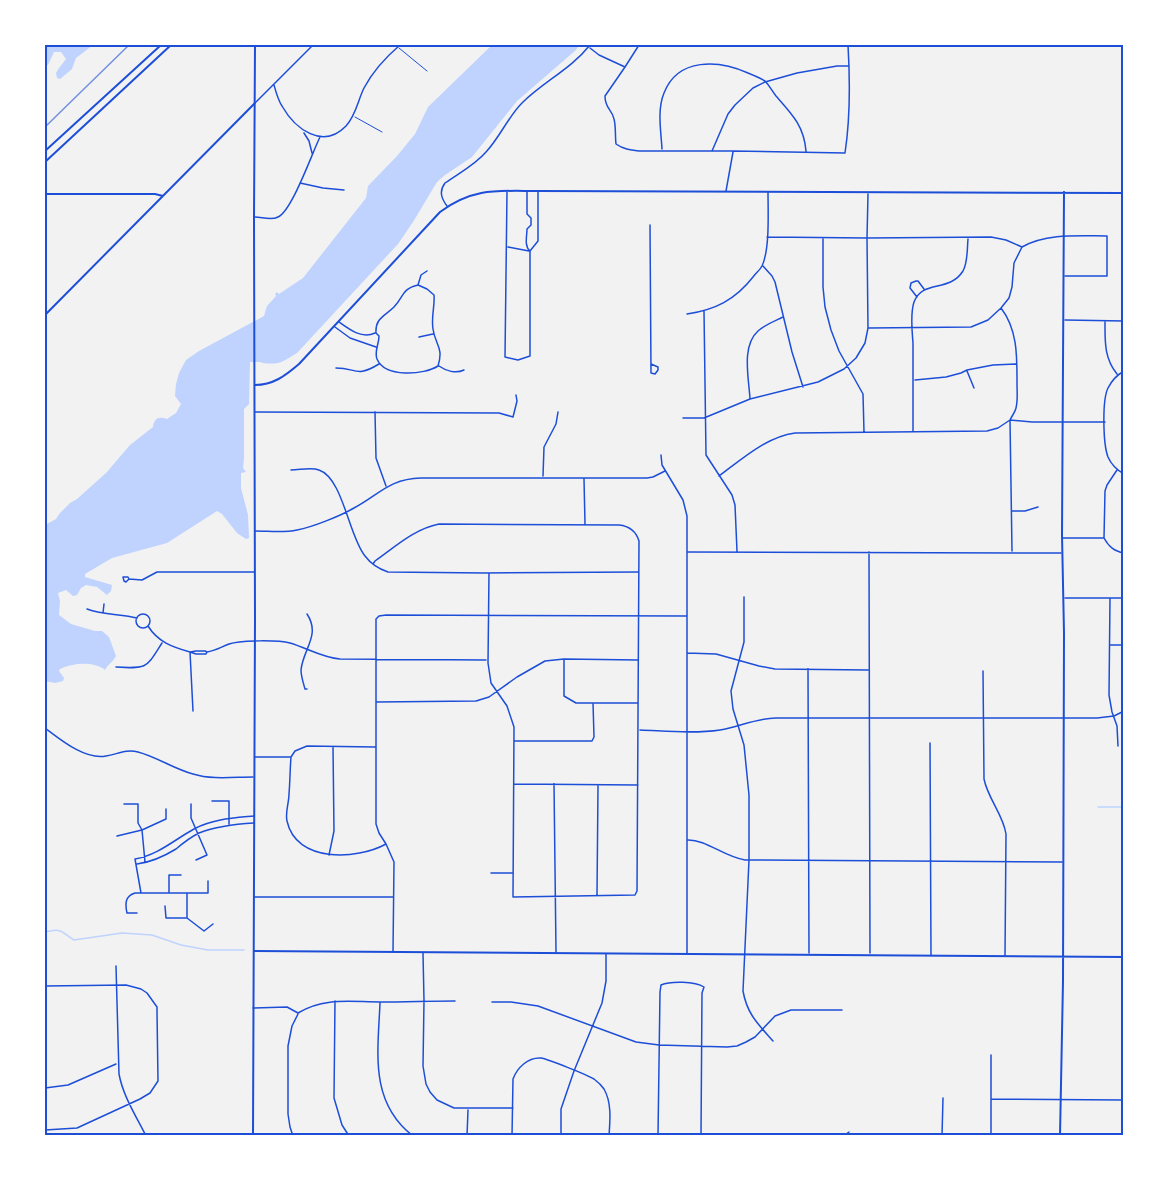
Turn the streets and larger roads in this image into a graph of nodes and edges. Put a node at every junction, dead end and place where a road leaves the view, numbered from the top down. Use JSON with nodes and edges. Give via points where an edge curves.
{"nodes":[{"id":1,"x":161,"y":45,"type":"edge"},
{"id":2,"x":171,"y":45,"type":"edge"},
{"id":3,"x":255,"y":45,"type":"edge"},
{"id":4,"x":313,"y":45,"type":"edge"},
{"id":5,"x":639,"y":45,"type":"edge"},
{"id":6,"x":848,"y":45,"type":"edge"},
{"id":7,"x":399,"y":46,"type":"edge"},
{"id":8,"x":589,"y":46,"type":"edge"},
{"id":9,"x":849,"y":66,"type":"junction"},
{"id":10,"x":626,"y":68,"type":"junction"},
{"id":11,"x":765,"y":82,"type":"junction"},
{"id":12,"x":274,"y":85,"type":"junction"},
{"id":13,"x":255,"y":103,"type":"junction"},
{"id":14,"x":303,"y":131,"type":"junction"},
{"id":15,"x":320,"y":136,"type":"junction"},
{"id":16,"x":45,"y":151,"type":"edge"},
{"id":17,"x":662,"y":151,"type":"junction"},
{"id":18,"x":712,"y":151,"type":"junction"},
{"id":19,"x":733,"y":151,"type":"junction"},
{"id":20,"x":806,"y":152,"type":"junction"},
{"id":21,"x":312,"y":154,"type":"junction"},
{"id":22,"x":45,"y":162,"type":"edge"},
{"id":23,"x":300,"y":183,"type":"junction"},
{"id":24,"x":344,"y":190,"type":"dead end"},
{"id":25,"x":538,"y":190,"type":"junction"},
{"id":26,"x":507,"y":191,"type":"junction"},
{"id":27,"x":527,"y":191,"type":"junction"},
{"id":28,"x":726,"y":191,"type":"junction"},
{"id":29,"x":768,"y":191,"type":"junction"},
{"id":30,"x":868,"y":192,"type":"junction"},
{"id":31,"x":1064,"y":192,"type":"junction"},
{"id":32,"x":1124,"y":193,"type":"edge"},
{"id":33,"x":45,"y":194,"type":"edge"},
{"id":34,"x":163,"y":196,"type":"junction"},
{"id":35,"x":447,"y":207,"type":"junction"},
{"id":36,"x":254,"y":217,"type":"junction"},
{"id":37,"x":650,"y":225,"type":"dead end"},
{"id":38,"x":1064,"y":236,"type":"junction"},
{"id":39,"x":767,"y":237,"type":"junction"},
{"id":40,"x":823,"y":238,"type":"junction"},
{"id":41,"x":867,"y":238,"type":"junction"},
{"id":42,"x":968,"y":238,"type":"junction"},
{"id":43,"x":506,"y":247,"type":"junction"},
{"id":44,"x":1022,"y":247,"type":"junction"},
{"id":45,"x":530,"y":251,"type":"junction"},
{"id":46,"x":762,"y":265,"type":"junction"},
{"id":47,"x":427,"y":271,"type":"dead end"},
{"id":48,"x":1064,"y":276,"type":"junction"},
{"id":49,"x":418,"y":285,"type":"junction"},
{"id":50,"x":924,"y":289,"type":"junction"},
{"id":51,"x":917,"y":297,"type":"junction"},
{"id":52,"x":1001,"y":308,"type":"junction"},
{"id":53,"x":704,"y":311,"type":"junction"},
{"id":54,"x":687,"y":314,"type":"dead end"},
{"id":55,"x":45,"y":315,"type":"edge"},
{"id":56,"x":784,"y":316,"type":"junction"},
{"id":57,"x":1064,"y":320,"type":"junction"},
{"id":58,"x":1105,"y":321,"type":"junction"},
{"id":59,"x":1124,"y":321,"type":"edge"},
{"id":60,"x":339,"y":322,"type":"junction"},
{"id":61,"x":335,"y":327,"type":"junction"},
{"id":62,"x":868,"y":327,"type":"junction"},
{"id":63,"x":912,"y":327,"type":"junction"},
{"id":64,"x":376,"y":333,"type":"junction"},
{"id":65,"x":434,"y":334,"type":"junction"},
{"id":66,"x":419,"y":337,"type":"dead end"},
{"id":67,"x":376,"y":347,"type":"junction"},
{"id":68,"x":380,"y":364,"type":"junction"},
{"id":69,"x":651,"y":364,"type":"dead end"},
{"id":70,"x":1017,"y":364,"type":"junction"},
{"id":71,"x":438,"y":366,"type":"junction"},
{"id":72,"x":847,"y":366,"type":"junction"},
{"id":73,"x":336,"y":368,"type":"dead end"},
{"id":74,"x":464,"y":370,"type":"dead end"},
{"id":75,"x":967,"y":370,"type":"junction"},
{"id":76,"x":1124,"y":371,"type":"edge"},
{"id":77,"x":1118,"y":375,"type":"junction"},
{"id":78,"x":913,"y":380,"type":"junction"},
{"id":79,"x":255,"y":385,"type":"junction"},
{"id":80,"x":803,"y":387,"type":"junction"},
{"id":81,"x":974,"y":388,"type":"dead end"},
{"id":82,"x":516,"y":395,"type":"dead end"},
{"id":83,"x":750,"y":399,"type":"junction"},
{"id":84,"x":255,"y":412,"type":"junction"},
{"id":85,"x":375,"y":412,"type":"junction"},
{"id":86,"x":558,"y":412,"type":"dead end"},
{"id":87,"x":683,"y":418,"type":"dead end"},
{"id":88,"x":704,"y":418,"type":"junction"},
{"id":89,"x":1010,"y":420,"type":"junction"},
{"id":90,"x":1063,"y":422,"type":"junction"},
{"id":91,"x":1105,"y":422,"type":"junction"},
{"id":92,"x":864,"y":432,"type":"junction"},
{"id":93,"x":913,"y":432,"type":"junction"},
{"id":94,"x":661,"y":455,"type":"dead end"},
{"id":95,"x":291,"y":470,"type":"dead end"},
{"id":96,"x":1118,"y":470,"type":"junction"},
{"id":97,"x":665,"y":471,"type":"junction"},
{"id":98,"x":1124,"y":474,"type":"edge"},
{"id":99,"x":719,"y":476,"type":"junction"},
{"id":100,"x":543,"y":478,"type":"junction"},
{"id":101,"x":584,"y":478,"type":"junction"},
{"id":102,"x":386,"y":486,"type":"junction"},
{"id":103,"x":1038,"y":507,"type":"dead end"},
{"id":104,"x":1011,"y":511,"type":"junction"},
{"id":105,"x":345,"y":512,"type":"junction"},
{"id":106,"x":585,"y":524,"type":"junction"},
{"id":107,"x":255,"y":531,"type":"junction"},
{"id":108,"x":1063,"y":538,"type":"junction"},
{"id":109,"x":1104,"y":538,"type":"junction"},
{"id":110,"x":687,"y":552,"type":"junction"},
{"id":111,"x":737,"y":552,"type":"junction"},
{"id":112,"x":869,"y":552,"type":"junction"},
{"id":113,"x":1012,"y":552,"type":"junction"},
{"id":114,"x":1063,"y":553,"type":"junction"},
{"id":115,"x":1124,"y":553,"type":"edge"},
{"id":116,"x":374,"y":564,"type":"junction"},
{"id":117,"x":255,"y":572,"type":"junction"},
{"id":118,"x":639,"y":572,"type":"junction"},
{"id":119,"x":489,"y":573,"type":"junction"},
{"id":120,"x":129,"y":579,"type":"dead end"},
{"id":121,"x":744,"y":597,"type":"dead end"},
{"id":122,"x":1063,"y":598,"type":"junction"},
{"id":123,"x":1110,"y":598,"type":"junction"},
{"id":124,"x":1124,"y":598,"type":"edge"},
{"id":125,"x":105,"y":604,"type":"dead end"},
{"id":126,"x":87,"y":609,"type":"dead end"},
{"id":127,"x":103,"y":614,"type":"junction"},
{"id":128,"x":307,"y":614,"type":"dead end"},
{"id":129,"x":639,"y":615,"type":"junction"},
{"id":130,"x":488,"y":616,"type":"junction"},
{"id":131,"x":687,"y":616,"type":"junction"},
{"id":132,"x":137,"y":618,"type":"junction"},
{"id":133,"x":148,"y":626,"type":"junction"},
{"id":134,"x":163,"y":642,"type":"junction"},
{"id":135,"x":255,"y":642,"type":"junction"},
{"id":136,"x":1110,"y":645,"type":"junction"},
{"id":137,"x":1124,"y":645,"type":"edge"},
{"id":138,"x":308,"y":649,"type":"junction"},
{"id":139,"x":190,"y":652,"type":"junction"},
{"id":140,"x":687,"y":653,"type":"junction"},
{"id":141,"x":376,"y":659,"type":"junction"},
{"id":142,"x":564,"y":659,"type":"junction"},
{"id":143,"x":488,"y":660,"type":"junction"},
{"id":144,"x":639,"y":660,"type":"junction"},
{"id":145,"x":739,"y":660,"type":"junction"},
{"id":146,"x":116,"y":667,"type":"dead end"},
{"id":147,"x":808,"y":669,"type":"junction"},
{"id":148,"x":869,"y":670,"type":"junction"},
{"id":149,"x":983,"y":671,"type":"dead end"},
{"id":150,"x":307,"y":689,"type":"dead end"},
{"id":151,"x":497,"y":692,"type":"junction"},
{"id":152,"x":376,"y":702,"type":"junction"},
{"id":153,"x":592,"y":703,"type":"junction"},
{"id":154,"x":639,"y":703,"type":"junction"},
{"id":155,"x":193,"y":711,"type":"dead end"},
{"id":156,"x":1124,"y":711,"type":"edge"},
{"id":157,"x":1114,"y":716,"type":"junction"},
{"id":158,"x":808,"y":717,"type":"junction"},
{"id":159,"x":869,"y":718,"type":"junction"},
{"id":160,"x":984,"y":718,"type":"junction"},
{"id":161,"x":1063,"y":718,"type":"junction"},
{"id":162,"x":738,"y":726,"type":"junction"},
{"id":163,"x":45,"y":728,"type":"edge"},
{"id":164,"x":639,"y":730,"type":"junction"},
{"id":165,"x":687,"y":731,"type":"junction"},
{"id":166,"x":1118,"y":739,"type":"junction"},
{"id":167,"x":1122,"y":739,"type":"dead end"},
{"id":168,"x":514,"y":741,"type":"junction"},
{"id":169,"x":930,"y":743,"type":"dead end"},
{"id":170,"x":333,"y":746,"type":"junction"},
{"id":171,"x":1118,"y":746,"type":"dead end"},
{"id":172,"x":376,"y":747,"type":"junction"},
{"id":173,"x":254,"y":757,"type":"junction"},
{"id":174,"x":291,"y":757,"type":"junction"},
{"id":175,"x":254,"y":777,"type":"junction"},
{"id":176,"x":514,"y":784,"type":"junction"},
{"id":177,"x":554,"y":784,"type":"junction"},
{"id":178,"x":598,"y":785,"type":"junction"},
{"id":179,"x":638,"y":785,"type":"junction"},
{"id":180,"x":212,"y":801,"type":"dead end"},
{"id":181,"x":124,"y":804,"type":"dead end"},
{"id":182,"x":191,"y":804,"type":"dead end"},
{"id":183,"x":166,"y":809,"type":"dead end"},
{"id":184,"x":254,"y":816,"type":"junction"},
{"id":185,"x":229,"y":818,"type":"junction"},
{"id":186,"x":254,"y":823,"type":"junction"},
{"id":187,"x":229,"y":824,"type":"junction"},
{"id":188,"x":196,"y":828,"type":"junction"},
{"id":189,"x":142,"y":830,"type":"junction"},
{"id":190,"x":198,"y":834,"type":"junction"},
{"id":191,"x":117,"y":836,"type":"dead end"},
{"id":192,"x":687,"y":840,"type":"junction"},
{"id":193,"x":386,"y":844,"type":"junction"},
{"id":194,"x":328,"y":855,"type":"junction"},
{"id":195,"x":144,"y":857,"type":"junction"},
{"id":196,"x":196,"y":860,"type":"dead end"},
{"id":197,"x":749,"y":860,"type":"junction"},
{"id":198,"x":808,"y":860,"type":"junction"},
{"id":199,"x":869,"y":861,"type":"junction"},
{"id":200,"x":931,"y":861,"type":"junction"},
{"id":201,"x":1005,"y":861,"type":"junction"},
{"id":202,"x":146,"y":862,"type":"junction"},
{"id":203,"x":1063,"y":862,"type":"junction"},
{"id":204,"x":136,"y":864,"type":"junction"},
{"id":205,"x":491,"y":873,"type":"dead end"},
{"id":206,"x":513,"y":873,"type":"junction"},
{"id":207,"x":181,"y":875,"type":"dead end"},
{"id":208,"x":208,"y":882,"type":"dead end"},
{"id":209,"x":141,"y":893,"type":"junction"},
{"id":210,"x":169,"y":893,"type":"junction"},
{"id":211,"x":187,"y":893,"type":"junction"},
{"id":212,"x":555,"y":895,"type":"junction"},
{"id":213,"x":597,"y":895,"type":"junction"},
{"id":214,"x":254,"y":897,"type":"junction"},
{"id":215,"x":394,"y":897,"type":"junction"},
{"id":216,"x":165,"y":906,"type":"dead end"},
{"id":217,"x":137,"y":913,"type":"dead end"},
{"id":218,"x":187,"y":918,"type":"junction"},
{"id":219,"x":213,"y":924,"type":"dead end"},
{"id":220,"x":254,"y":951,"type":"junction"},
{"id":221,"x":393,"y":952,"type":"junction"},
{"id":222,"x":423,"y":952,"type":"junction"},
{"id":223,"x":556,"y":953,"type":"junction"},
{"id":224,"x":606,"y":953,"type":"junction"},
{"id":225,"x":687,"y":953,"type":"junction"},
{"id":226,"x":744,"y":955,"type":"junction"},
{"id":227,"x":809,"y":956,"type":"junction"},
{"id":228,"x":870,"y":956,"type":"junction"},
{"id":229,"x":930,"y":956,"type":"junction"},
{"id":230,"x":1005,"y":957,"type":"junction"},
{"id":231,"x":1063,"y":957,"type":"junction"},
{"id":232,"x":1124,"y":957,"type":"edge"},
{"id":233,"x":116,"y":966,"type":"dead end"},
{"id":234,"x":117,"y":985,"type":"junction"},
{"id":235,"x":45,"y":986,"type":"edge"},
{"id":236,"x":335,"y":1000,"type":"junction"},
{"id":237,"x":455,"y":1000,"type":"dead end"},
{"id":238,"x":424,"y":1001,"type":"junction"},
{"id":239,"x":380,"y":1002,"type":"junction"},
{"id":240,"x":492,"y":1002,"type":"dead end"},
{"id":241,"x":253,"y":1008,"type":"junction"},
{"id":242,"x":842,"y":1011,"type":"dead end"},
{"id":243,"x":298,"y":1013,"type":"junction"},
{"id":244,"x":593,"y":1026,"type":"junction"},
{"id":245,"x":763,"y":1029,"type":"junction"},
{"id":246,"x":773,"y":1041,"type":"dead end"},
{"id":247,"x":659,"y":1046,"type":"junction"},
{"id":248,"x":701,"y":1047,"type":"junction"},
{"id":249,"x":991,"y":1055,"type":"dead end"},
{"id":250,"x":117,"y":1064,"type":"junction"},
{"id":251,"x":574,"y":1071,"type":"junction"},
{"id":252,"x":45,"y":1088,"type":"edge"},
{"id":253,"x":943,"y":1098,"type":"dead end"},
{"id":254,"x":991,"y":1099,"type":"junction"},
{"id":255,"x":1061,"y":1099,"type":"junction"},
{"id":256,"x":1124,"y":1100,"type":"edge"},
{"id":257,"x":130,"y":1104,"type":"junction"},
{"id":258,"x":513,"y":1108,"type":"junction"},
{"id":259,"x":468,"y":1109,"type":"junction"},
{"id":260,"x":45,"y":1130,"type":"edge"},
{"id":261,"x":849,"y":1132,"type":"dead end"},
{"id":262,"x":146,"y":1136,"type":"edge"},
{"id":263,"x":253,"y":1136,"type":"edge"},
{"id":264,"x":293,"y":1136,"type":"edge"},
{"id":265,"x":349,"y":1136,"type":"edge"},
{"id":266,"x":413,"y":1136,"type":"edge"},
{"id":267,"x":467,"y":1136,"type":"edge"},
{"id":268,"x":512,"y":1136,"type":"edge"},
{"id":269,"x":561,"y":1136,"type":"edge"},
{"id":270,"x":609,"y":1136,"type":"edge"},
{"id":271,"x":658,"y":1136,"type":"edge"},
{"id":272,"x":701,"y":1136,"type":"edge"},
{"id":273,"x":843,"y":1136,"type":"edge"},
{"id":274,"x":942,"y":1136,"type":"edge"},
{"id":275,"x":991,"y":1136,"type":"edge"},
{"id":276,"x":1060,"y":1136,"type":"edge"}],
"edges":[{"from":1,"to":16,"type":"street"},
{"from":2,"to":22,"type":"street"},
{"from":3,"to":13,"type":"street"},
{"from":4,"to":12,"type":"street"},
{"from":5,"to":10,"type":"street"},
{"from":6,"to":9,"type":"street"},
{"from":7,"to":15,"type":"street","via":[[364,88],[347,125],[339,132]]},
{"from":8,"to":10,"type":"street"},
{"from":8,"to":35,"type":"street","via":[[522,103],[481,158],[443,185],[441,196]]},
{"from":9,"to":11,"type":"street","via":[[822,68]]},
{"from":9,"to":20,"type":"street","via":[[844,153]]},
{"from":10,"to":17,"type":"street","via":[[604,96],[614,119],[616,144],[630,150]]},
{"from":11,"to":17,"type":"street","via":[[739,69],[710,63],[680,73],[667,86],[661,103]]},
{"from":11,"to":18,"type":"street","via":[[735,105]]},
{"from":11,"to":20,"type":"street","via":[[799,123]]},
{"from":12,"to":13,"type":"street"},
{"from":12,"to":14,"type":"street","via":[[282,107]]},
{"from":13,"to":34,"type":"street"},
{"from":13,"to":36,"type":"street"},
{"from":14,"to":15,"type":"street"},
{"from":14,"to":21,"type":"street"},
{"from":15,"to":21,"type":"street"},
{"from":17,"to":18,"type":"street"},
{"from":18,"to":19,"type":"street"},
{"from":19,"to":20,"type":"street"},
{"from":19,"to":28,"type":"street"},
{"from":21,"to":23,"type":"street"},
{"from":23,"to":24,"type":"street"},
{"from":23,"to":36,"type":"street","via":[[279,217]]},
{"from":25,"to":27,"type":"street"},
{"from":25,"to":28,"type":"street"},
{"from":25,"to":45,"type":"street","via":[[538,241]]},
{"from":26,"to":27,"type":"street"},
{"from":26,"to":35,"type":"street","via":[[482,192]]},
{"from":26,"to":43,"type":"street"},
{"from":27,"to":45,"type":"street","via":[[531,225],[526,229],[526,245]]},
{"from":28,"to":29,"type":"street"},
{"from":29,"to":30,"type":"street"},
{"from":29,"to":39,"type":"street"},
{"from":30,"to":31,"type":"street"},
{"from":30,"to":41,"type":"street"},
{"from":31,"to":32,"type":"street"},
{"from":31,"to":38,"type":"street"},
{"from":33,"to":34,"type":"street"},
{"from":34,"to":55,"type":"street"},
{"from":35,"to":60,"type":"street"},
{"from":36,"to":79,"type":"street"},
{"from":37,"to":69,"type":"street"},
{"from":38,"to":44,"type":"street"},
{"from":38,"to":48,"type":"street"},
{"from":38,"to":48,"type":"street","via":[[1107,236],[1107,276]]},
{"from":39,"to":40,"type":"street"},
{"from":39,"to":46,"type":"street"},
{"from":40,"to":41,"type":"street"},
{"from":40,"to":72,"type":"street","via":[[825,307]]},
{"from":41,"to":42,"type":"street"},
{"from":41,"to":62,"type":"street"},
{"from":42,"to":44,"type":"street","via":[[991,237]]},
{"from":42,"to":50,"type":"street","via":[[964,269],[949,284]]},
{"from":43,"to":45,"type":"street"},
{"from":43,"to":45,"type":"street","via":[[505,357],[518,360],[530,356]]},
{"from":44,"to":52,"type":"street","via":[[1014,263],[1009,298]]},
{"from":46,"to":53,"type":"street","via":[[736,295]]},
{"from":46,"to":56,"type":"street","via":[[776,282]]},
{"from":47,"to":49,"type":"street"},
{"from":48,"to":57,"type":"street"},
{"from":49,"to":64,"type":"street","via":[[408,288],[393,308],[381,316]]},
{"from":49,"to":65,"type":"street","via":[[434,295]]},
{"from":50,"to":51,"type":"street"},
{"from":50,"to":51,"type":"street","via":[[918,281],[911,283]]},
{"from":51,"to":63,"type":"street"},
{"from":52,"to":63,"type":"street","via":[[988,320],[971,327]]},
{"from":52,"to":70,"type":"street","via":[[1014,337]]},
{"from":53,"to":54,"type":"street"},
{"from":53,"to":88,"type":"street"},
{"from":56,"to":80,"type":"street"},
{"from":56,"to":83,"type":"street","via":[[753,336],[748,358]]},
{"from":57,"to":58,"type":"street"},
{"from":57,"to":90,"type":"street"},
{"from":58,"to":59,"type":"street"},
{"from":58,"to":77,"type":"street","via":[[1107,357]]},
{"from":60,"to":61,"type":"street"},
{"from":60,"to":64,"type":"street","via":[[365,336]]},
{"from":61,"to":67,"type":"street","via":[[350,338]]},
{"from":61,"to":79,"type":"street","via":[[288,373],[275,381]]},
{"from":62,"to":63,"type":"street"},
{"from":62,"to":72,"type":"street","via":[[861,352]]},
{"from":63,"to":78,"type":"street"},
{"from":64,"to":67,"type":"street"},
{"from":65,"to":66,"type":"street"},
{"from":65,"to":71,"type":"street","via":[[441,351]]},
{"from":67,"to":68,"type":"street"},
{"from":68,"to":71,"type":"street","via":[[395,372],[426,372]]},
{"from":68,"to":73,"type":"street","via":[[364,372]]},
{"from":70,"to":75,"type":"street"},
{"from":70,"to":89,"type":"street","via":[[1017,404]]},
{"from":71,"to":74,"type":"street"},
{"from":72,"to":80,"type":"street"},
{"from":72,"to":92,"type":"street","via":[[863,394]]},
{"from":75,"to":78,"type":"street","via":[[946,377]]},
{"from":75,"to":81,"type":"street"},
{"from":76,"to":77,"type":"street"},
{"from":77,"to":91,"type":"street","via":[[1106,394]]},
{"from":78,"to":93,"type":"street"},
{"from":79,"to":84,"type":"street"},
{"from":80,"to":83,"type":"street"},
{"from":82,"to":85,"type":"street","via":[[513,417],[499,413]]},
{"from":83,"to":88,"type":"street"},
{"from":84,"to":85,"type":"street"},
{"from":84,"to":107,"type":"street"},
{"from":85,"to":102,"type":"street","via":[[376,458]]},
{"from":86,"to":100,"type":"street","via":[[544,447]]},
{"from":87,"to":88,"type":"street"},
{"from":88,"to":99,"type":"street","via":[[706,455]]},
{"from":89,"to":90,"type":"street"},
{"from":89,"to":93,"type":"street","via":[[987,431]]},
{"from":89,"to":104,"type":"street"},
{"from":90,"to":91,"type":"street"},
{"from":90,"to":108,"type":"street"},
{"from":91,"to":96,"type":"street","via":[[1107,454]]},
{"from":92,"to":93,"type":"street"},
{"from":92,"to":99,"type":"street","via":[[780,436]]},
{"from":94,"to":97,"type":"street"},
{"from":95,"to":105,"type":"street","via":[[322,471],[338,492]]},
{"from":96,"to":98,"type":"street"},
{"from":96,"to":109,"type":"street","via":[[1105,491]]},
{"from":97,"to":101,"type":"street","via":[[646,478]]},
{"from":97,"to":110,"type":"street","via":[[685,506]]},
{"from":99,"to":111,"type":"street","via":[[735,504]]},
{"from":100,"to":101,"type":"street"},
{"from":100,"to":102,"type":"street","via":[[415,478]]},
{"from":101,"to":106,"type":"street"},
{"from":102,"to":105,"type":"street"},
{"from":103,"to":104,"type":"street"},
{"from":104,"to":113,"type":"street"},
{"from":105,"to":107,"type":"street","via":[[297,530]]},
{"from":105,"to":116,"type":"street","via":[[361,551]]},
{"from":106,"to":116,"type":"street","via":[[435,525],[412,534]]},
{"from":106,"to":118,"type":"street","via":[[632,529],[639,541]]},
{"from":107,"to":117,"type":"street"},
{"from":108,"to":109,"type":"street"},
{"from":108,"to":114,"type":"street"},
{"from":109,"to":115,"type":"street","via":[[1112,549]]},
{"from":110,"to":111,"type":"street"},
{"from":110,"to":131,"type":"street"},
{"from":111,"to":112,"type":"street"},
{"from":112,"to":113,"type":"street"},
{"from":112,"to":148,"type":"street"},
{"from":113,"to":114,"type":"street"},
{"from":114,"to":122,"type":"street"},
{"from":116,"to":119,"type":"street","via":[[393,572]]},
{"from":117,"to":120,"type":"street","via":[[157,572],[142,580]]},
{"from":117,"to":135,"type":"street"},
{"from":118,"to":119,"type":"street"},
{"from":118,"to":129,"type":"street"},
{"from":119,"to":130,"type":"street"},
{"from":121,"to":145,"type":"street","via":[[744,642]]},
{"from":122,"to":123,"type":"street"},
{"from":122,"to":161,"type":"street"},
{"from":123,"to":124,"type":"street"},
{"from":123,"to":136,"type":"street"},
{"from":125,"to":127,"type":"street"},
{"from":126,"to":127,"type":"street"},
{"from":127,"to":132,"type":"street"},
{"from":128,"to":138,"type":"street","via":[[313,629]]},
{"from":129,"to":130,"type":"street"},
{"from":129,"to":131,"type":"street"},
{"from":129,"to":144,"type":"street"},
{"from":130,"to":141,"type":"street","via":[[379,616]]},
{"from":130,"to":143,"type":"street"},
{"from":131,"to":140,"type":"street"},
{"from":132,"to":133,"type":"street","via":[[139,627]]},
{"from":132,"to":133,"type":"street","via":[[147,616]]},
{"from":133,"to":134,"type":"street"},
{"from":134,"to":139,"type":"street"},
{"from":134,"to":146,"type":"street","via":[[148,664]]},
{"from":135,"to":138,"type":"street","via":[[285,642]]},
{"from":135,"to":139,"type":"street","via":[[232,643],[206,654]]},
{"from":135,"to":173,"type":"street"},
{"from":136,"to":137,"type":"street"},
{"from":136,"to":157,"type":"street","via":[[1109,695]]},
{"from":138,"to":141,"type":"street","via":[[334,658]]},
{"from":138,"to":150,"type":"street","via":[[301,672]]},
{"from":139,"to":155,"type":"street"},
{"from":140,"to":145,"type":"street"},
{"from":140,"to":165,"type":"street"},
{"from":141,"to":143,"type":"street"},
{"from":141,"to":152,"type":"street"},
{"from":142,"to":144,"type":"street"},
{"from":142,"to":151,"type":"street","via":[[545,661]]},
{"from":142,"to":153,"type":"street","via":[[564,696],[576,703]]},
{"from":143,"to":151,"type":"street","via":[[491,683]]},
{"from":144,"to":154,"type":"street"},
{"from":145,"to":147,"type":"street","via":[[768,668]]},
{"from":145,"to":162,"type":"street","via":[[731,691]]},
{"from":147,"to":148,"type":"street"},
{"from":147,"to":158,"type":"street"},
{"from":148,"to":159,"type":"street"},
{"from":149,"to":160,"type":"street"},
{"from":151,"to":152,"type":"street","via":[[476,701]]},
{"from":151,"to":168,"type":"street","via":[[511,716]]},
{"from":152,"to":172,"type":"street"},
{"from":153,"to":154,"type":"street"},
{"from":153,"to":168,"type":"street","via":[[592,741]]},
{"from":154,"to":164,"type":"street"},
{"from":156,"to":157,"type":"street"},
{"from":157,"to":161,"type":"street"},
{"from":157,"to":166,"type":"street"},
{"from":158,"to":159,"type":"street"},
{"from":158,"to":162,"type":"street","via":[[766,718]]},
{"from":158,"to":198,"type":"street"},
{"from":159,"to":160,"type":"street"},
{"from":159,"to":199,"type":"street"},
{"from":160,"to":161,"type":"street"},
{"from":160,"to":201,"type":"street","via":[[984,779],[1005,828]]},
{"from":161,"to":203,"type":"street"},
{"from":162,"to":165,"type":"street"},
{"from":162,"to":197,"type":"street","via":[[749,795]]},
{"from":163,"to":175,"type":"street","via":[[72,747],[94,755],[136,752],[196,775]]},
{"from":164,"to":165,"type":"street"},
{"from":164,"to":179,"type":"street"},
{"from":165,"to":192,"type":"street"},
{"from":166,"to":167,"type":"street"},
{"from":166,"to":171,"type":"street"},
{"from":168,"to":176,"type":"street"},
{"from":169,"to":200,"type":"street"},
{"from":170,"to":172,"type":"street"},
{"from":170,"to":174,"type":"street","via":[[307,746]]},
{"from":170,"to":194,"type":"street","via":[[334,831]]},
{"from":172,"to":193,"type":"street","via":[[376,824]]},
{"from":173,"to":174,"type":"street"},
{"from":173,"to":175,"type":"street"},
{"from":174,"to":194,"type":"street","via":[[287,823],[303,846]]},
{"from":175,"to":184,"type":"street"},
{"from":176,"to":177,"type":"street"},
{"from":176,"to":206,"type":"street"},
{"from":177,"to":178,"type":"street"},
{"from":177,"to":212,"type":"street"},
{"from":178,"to":179,"type":"street"},
{"from":178,"to":213,"type":"street"},
{"from":179,"to":213,"type":"street","via":[[637,891],[635,895]]},
{"from":180,"to":185,"type":"street","via":[[230,801]]},
{"from":181,"to":189,"type":"street","via":[[138,804]]},
{"from":182,"to":188,"type":"street"},
{"from":183,"to":189,"type":"street","via":[[166,819]]},
{"from":184,"to":185,"type":"street"},
{"from":184,"to":186,"type":"street"},
{"from":185,"to":187,"type":"street"},
{"from":185,"to":188,"type":"street"},
{"from":186,"to":187,"type":"street"},
{"from":186,"to":214,"type":"street"},
{"from":187,"to":190,"type":"street"},
{"from":188,"to":190,"type":"street"},
{"from":188,"to":195,"type":"street"},
{"from":189,"to":191,"type":"street"},
{"from":189,"to":195,"type":"street"},
{"from":190,"to":196,"type":"street","via":[[207,855]]},
{"from":190,"to":202,"type":"street","via":[[165,856]]},
{"from":192,"to":197,"type":"street","via":[[701,842],[736,859]]},
{"from":192,"to":225,"type":"street"},
{"from":193,"to":194,"type":"street","via":[[376,850]]},
{"from":193,"to":215,"type":"street","via":[[394,862]]},
{"from":195,"to":202,"type":"street"},
{"from":195,"to":204,"type":"street","via":[[135,859]]},
{"from":197,"to":198,"type":"street"},
{"from":197,"to":226,"type":"street"},
{"from":198,"to":199,"type":"street"},
{"from":198,"to":227,"type":"street"},
{"from":199,"to":200,"type":"street"},
{"from":199,"to":228,"type":"street"},
{"from":200,"to":201,"type":"street"},
{"from":200,"to":229,"type":"street"},
{"from":201,"to":203,"type":"street"},
{"from":201,"to":230,"type":"street"},
{"from":202,"to":204,"type":"street"},
{"from":203,"to":231,"type":"street"},
{"from":204,"to":209,"type":"street"},
{"from":205,"to":206,"type":"street"},
{"from":206,"to":212,"type":"street","via":[[513,897]]},
{"from":207,"to":210,"type":"street","via":[[169,875]]},
{"from":208,"to":211,"type":"street","via":[[208,893]]},
{"from":209,"to":210,"type":"street"},
{"from":209,"to":217,"type":"street","via":[[130,894],[126,902],[127,913]]},
{"from":210,"to":211,"type":"street"},
{"from":211,"to":218,"type":"street"},
{"from":212,"to":213,"type":"street"},
{"from":212,"to":223,"type":"street"},
{"from":214,"to":215,"type":"street"},
{"from":214,"to":220,"type":"street"},
{"from":215,"to":221,"type":"street"},
{"from":216,"to":218,"type":"street","via":[[166,918]]},
{"from":218,"to":219,"type":"street","via":[[204,931]]},
{"from":220,"to":221,"type":"street"},
{"from":220,"to":241,"type":"street"},
{"from":221,"to":222,"type":"street"},
{"from":222,"to":223,"type":"street"},
{"from":222,"to":238,"type":"street"},
{"from":223,"to":224,"type":"street"},
{"from":224,"to":225,"type":"street"},
{"from":224,"to":244,"type":"street","via":[[605,989]]},
{"from":225,"to":226,"type":"street"},
{"from":226,"to":227,"type":"street"},
{"from":226,"to":245,"type":"street","via":[[744,1000]]},
{"from":227,"to":228,"type":"street"},
{"from":228,"to":229,"type":"street"},
{"from":229,"to":230,"type":"street"},
{"from":230,"to":231,"type":"street"},
{"from":231,"to":232,"type":"street"},
{"from":231,"to":255,"type":"street"},
{"from":233,"to":234,"type":"street"},
{"from":234,"to":235,"type":"street"},
{"from":234,"to":250,"type":"street"},
{"from":234,"to":257,"type":"street","via":[[147,993],[157,1007],[158,1081],[150,1093]]},
{"from":236,"to":239,"type":"street"},
{"from":236,"to":243,"type":"street"},
{"from":236,"to":265,"type":"street","via":[[334,1098]]},
{"from":237,"to":238,"type":"street"},
{"from":238,"to":239,"type":"street"},
{"from":238,"to":259,"type":"street","via":[[426,1084],[437,1100]]},
{"from":239,"to":266,"type":"street","via":[[378,1061],[382,1091],[398,1123]]},
{"from":240,"to":244,"type":"street","via":[[538,1006]]},
{"from":241,"to":243,"type":"street","via":[[286,1007]]},
{"from":241,"to":263,"type":"street"},
{"from":242,"to":245,"type":"street","via":[[790,1010]]},
{"from":243,"to":264,"type":"street","via":[[288,1046],[288,1114]]},
{"from":244,"to":247,"type":"street"},
{"from":244,"to":251,"type":"street"},
{"from":245,"to":246,"type":"street"},
{"from":245,"to":248,"type":"street","via":[[737,1046]]},
{"from":247,"to":248,"type":"street"},
{"from":247,"to":248,"type":"street","via":[[661,985],[698,983],[704,987]]},
{"from":247,"to":271,"type":"street"},
{"from":248,"to":272,"type":"street"},
{"from":249,"to":254,"type":"street"},
{"from":250,"to":252,"type":"street","via":[[68,1085]]},
{"from":250,"to":257,"type":"street","via":[[120,1083]]},
{"from":251,"to":258,"type":"street","via":[[542,1058],[529,1060],[513,1079]]},
{"from":251,"to":269,"type":"street","via":[[561,1109]]},
{"from":251,"to":270,"type":"street","via":[[603,1087],[610,1103]]},
{"from":253,"to":274,"type":"street"},
{"from":254,"to":255,"type":"street"},
{"from":254,"to":275,"type":"street"},
{"from":255,"to":256,"type":"street"},
{"from":255,"to":276,"type":"street"},
{"from":257,"to":260,"type":"street","via":[[77,1128]]},
{"from":257,"to":262,"type":"street"},
{"from":258,"to":259,"type":"street"},
{"from":258,"to":268,"type":"street"},
{"from":259,"to":267,"type":"street"},
{"from":261,"to":273,"type":"street"}]}
